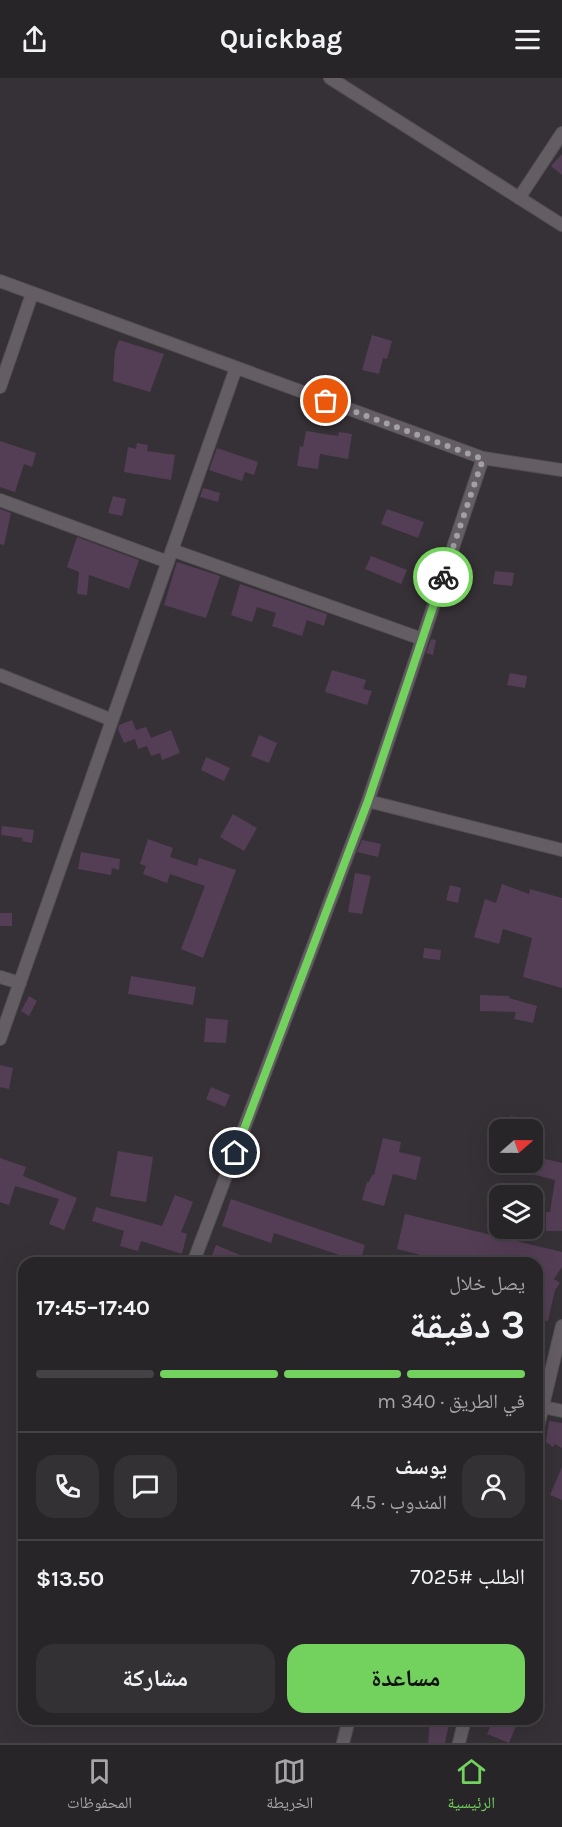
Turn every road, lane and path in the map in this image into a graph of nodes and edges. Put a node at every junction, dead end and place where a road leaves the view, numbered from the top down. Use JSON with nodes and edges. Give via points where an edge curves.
{"nodes":[{"id":1,"x":330,"y":78,"type":"edge"},
{"id":2,"x":562,"y":133,"type":"edge"},
{"id":3,"x":519,"y":198,"type":"junction"},
{"id":4,"x":562,"y":225,"type":"edge"},
{"id":5,"x":0,"y":281,"type":"edge"},
{"id":6,"x":32,"y":294,"type":"junction"},
{"id":7,"x":236,"y":368,"type":"junction"},
{"id":8,"x":0,"y":387,"type":"edge"},
{"id":9,"x":483,"y":459,"type":"junction"},
{"id":10,"x":562,"y":470,"type":"edge"},
{"id":11,"x":0,"y":500,"type":"edge"},
{"id":12,"x":170,"y":556,"type":"junction"},
{"id":13,"x":422,"y":639,"type":"junction"},
{"id":14,"x":0,"y":675,"type":"edge"},
{"id":15,"x":112,"y":720,"type":"junction"},
{"id":16,"x":368,"y":801,"type":"junction"},
{"id":17,"x":562,"y":850,"type":"edge"},
{"id":18,"x":0,"y":977,"type":"edge"},
{"id":19,"x":20,"y":983,"type":"junction"},
{"id":20,"x":0,"y":1039,"type":"edge"},
{"id":21,"x":195,"y":1257,"type":"edge"},
{"id":22,"x":562,"y":1326,"type":"edge"},
{"id":23,"x":543,"y":1407,"type":"joint"},
{"id":24,"x":562,"y":1412,"type":"edge"},
{"id":25,"x":348,"y":1725,"type":"edge"},
{"id":26,"x":464,"y":1725,"type":"edge"},
{"id":27,"x":343,"y":1743,"type":"edge"},
{"id":28,"x":459,"y":1743,"type":"edge"}],
"edges":[{"from":1,"to":3,"type":"street"},
{"from":2,"to":3,"type":"street"},
{"from":3,"to":4,"type":"street"},
{"from":5,"to":6,"type":"street"},
{"from":6,"to":7,"type":"street"},
{"from":6,"to":8,"type":"street"},
{"from":7,"to":9,"type":"street"},
{"from":7,"to":12,"type":"street"},
{"from":9,"to":10,"type":"street"},
{"from":9,"to":13,"type":"street"},
{"from":11,"to":12,"type":"street"},
{"from":12,"to":13,"type":"street"},
{"from":12,"to":15,"type":"street"},
{"from":13,"to":16,"type":"street"},
{"from":14,"to":15,"type":"street"},
{"from":15,"to":19,"type":"street"},
{"from":16,"to":17,"type":"street"},
{"from":16,"to":21,"type":"street"},
{"from":18,"to":19,"type":"street"},
{"from":19,"to":20,"type":"street"},
{"from":22,"to":23,"type":"street"},
{"from":23,"to":24,"type":"street"},
{"from":25,"to":27,"type":"street"},
{"from":26,"to":28,"type":"street"}]}
